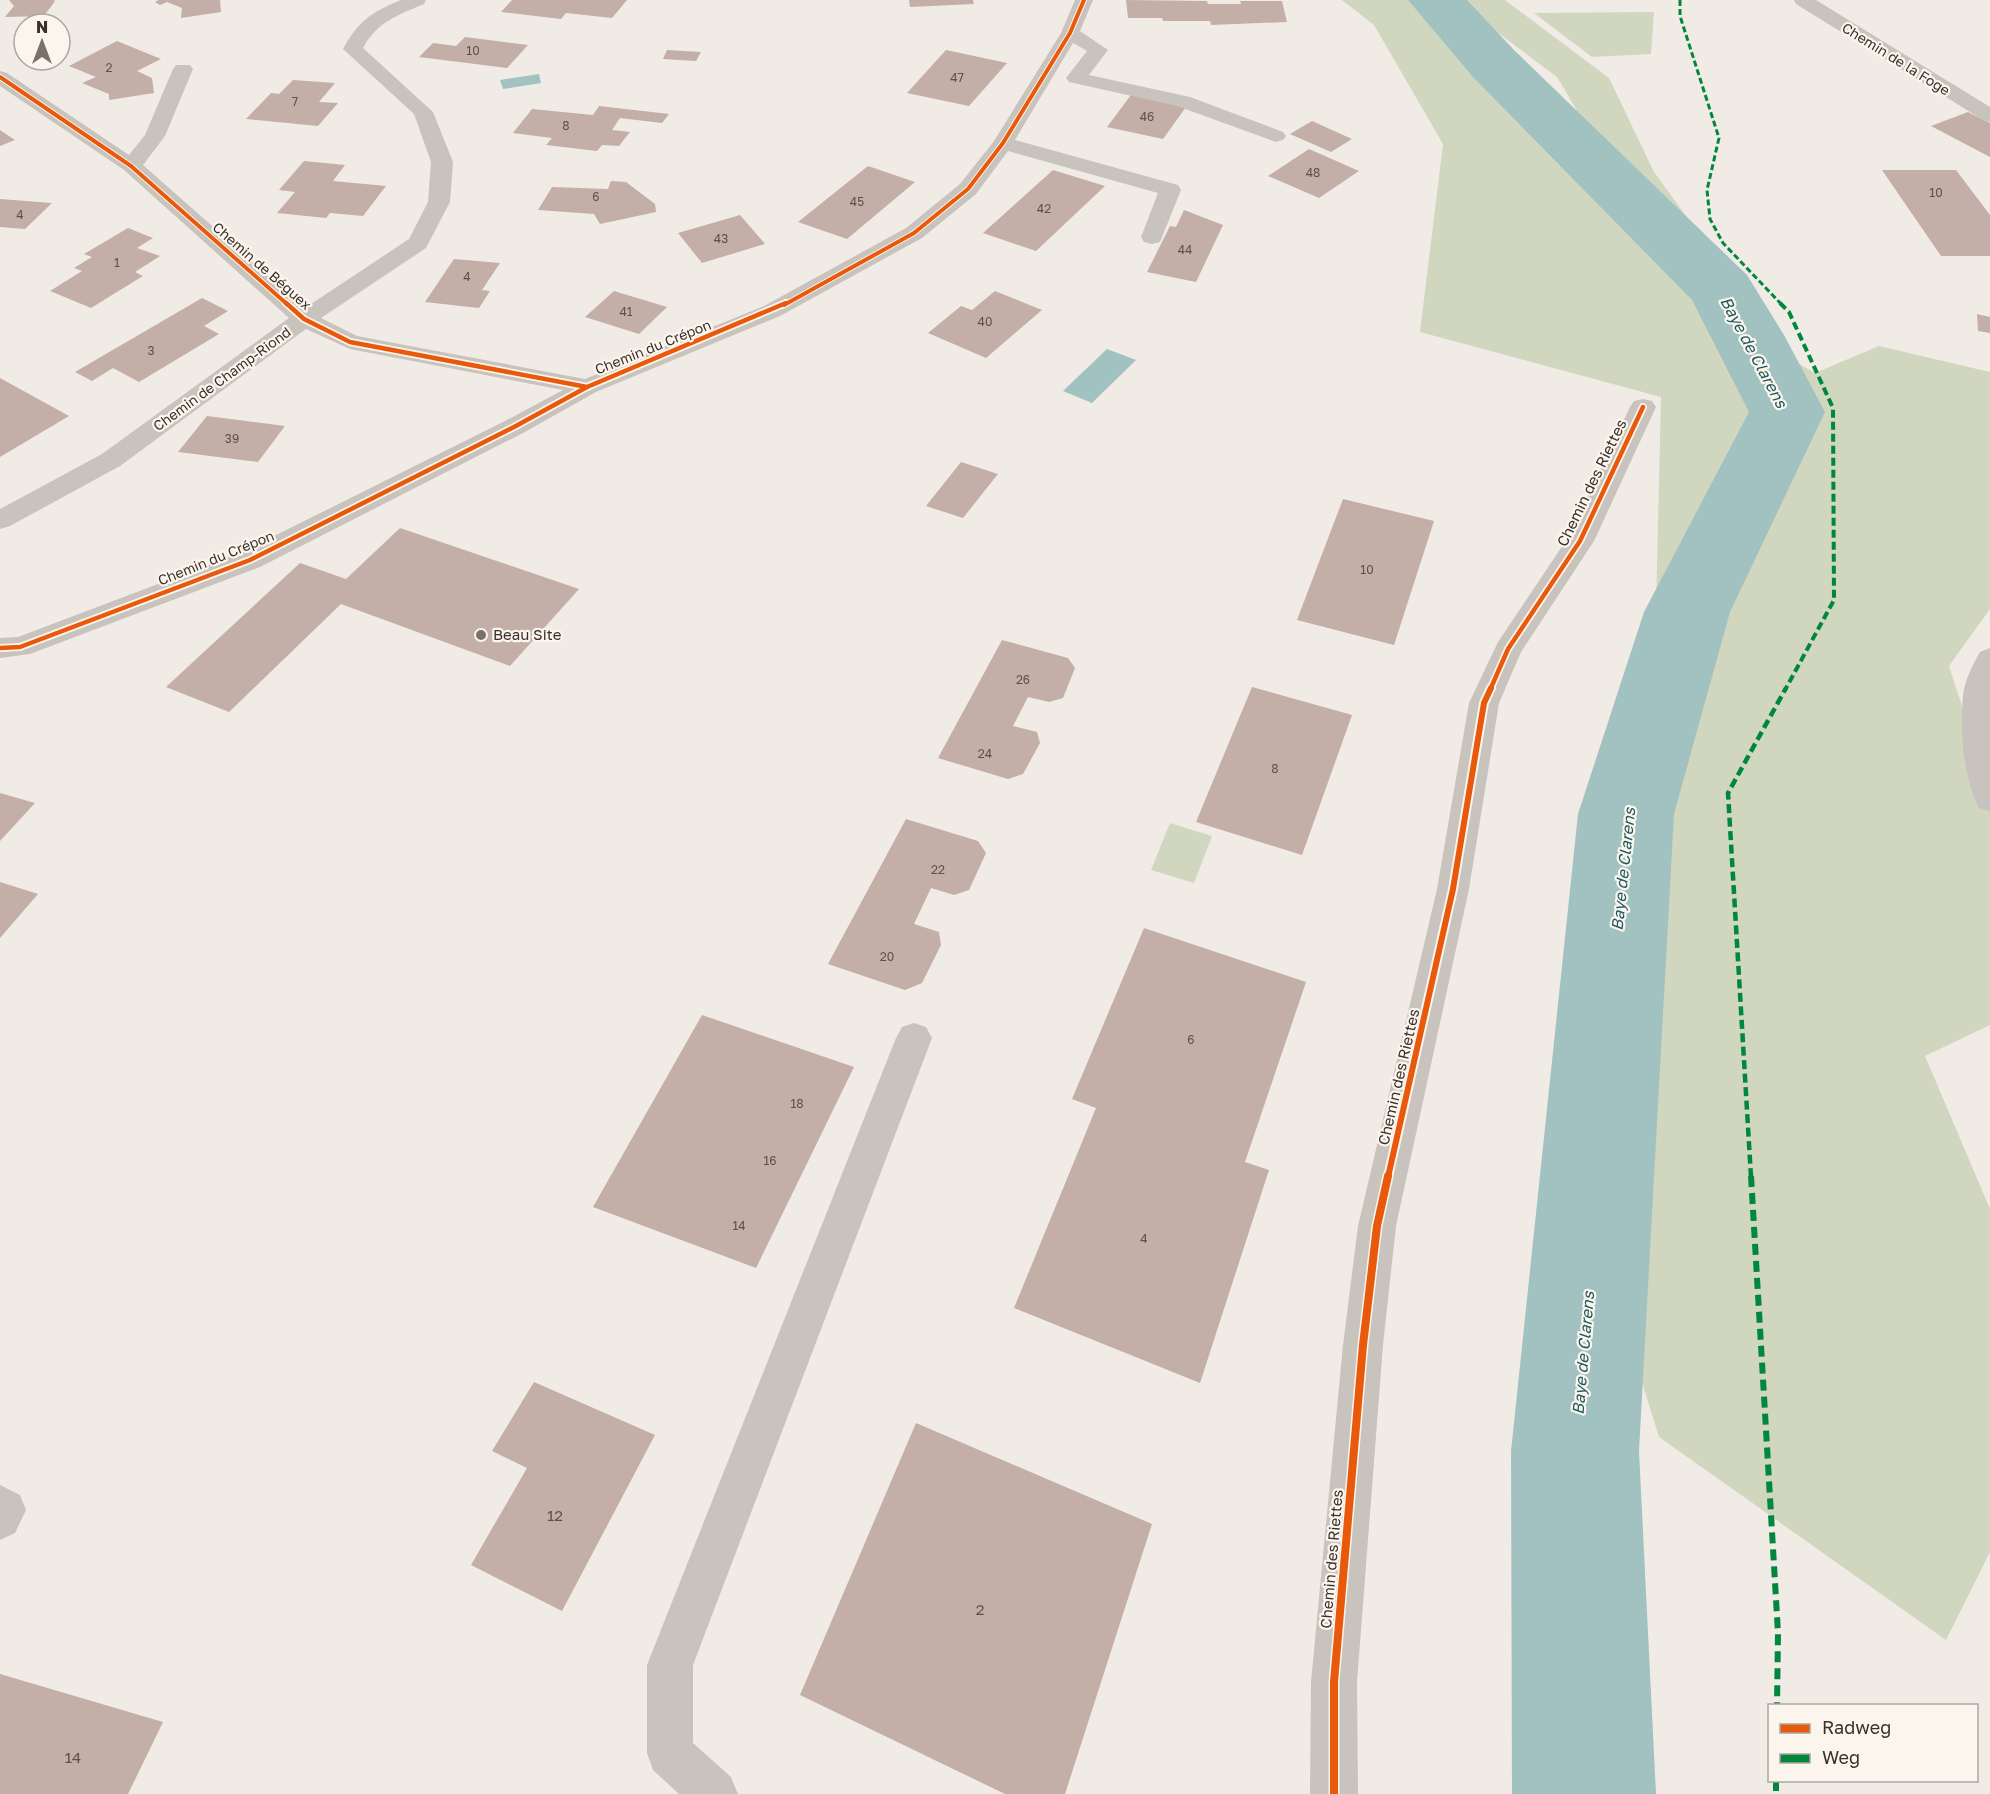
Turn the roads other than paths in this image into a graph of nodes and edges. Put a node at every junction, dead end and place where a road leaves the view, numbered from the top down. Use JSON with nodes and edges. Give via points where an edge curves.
{"nodes":[{"id":1,"x":417,"y":0,"type":"edge"},
{"id":2,"x":1084,"y":0,"type":"edge"},
{"id":3,"x":1803,"y":0,"type":"edge"},
{"id":4,"x":376,"y":8,"type":"edge"},
{"id":5,"x":1070,"y":33,"type":"junction"},
{"id":6,"x":183,"y":69,"type":"dead end"},
{"id":7,"x":0,"y":77,"type":"edge"},
{"id":8,"x":1990,"y":116,"type":"edge"},
{"id":9,"x":1276,"y":136,"type":"dead end"},
{"id":10,"x":1003,"y":143,"type":"junction"},
{"id":11,"x":131,"y":165,"type":"junction"},
{"id":12,"x":1152,"y":237,"type":"dead end"},
{"id":13,"x":304,"y":319,"type":"junction"},
{"id":14,"x":587,"y":387,"type":"junction"},
{"id":15,"x":1643,"y":407,"type":"dead end"},
{"id":16,"x":0,"y":520,"type":"edge"},
{"id":17,"x":0,"y":648,"type":"edge"},
{"id":18,"x":1990,"y":659,"type":"edge"},
{"id":19,"x":1990,"y":799,"type":"edge"},
{"id":20,"x":914,"y":1038,"type":"dead end"},
{"id":21,"x":0,"y":1506,"type":"edge"},
{"id":22,"x":0,"y":1518,"type":"edge"},
{"id":23,"x":714,"y":1794,"type":"edge"},
{"id":24,"x":1334,"y":1794,"type":"edge"}],
"edges":[{"from":1,"to":4,"type":"street","name":"Chemin de Champ-Riond"},
{"from":2,"to":5,"type":"street","name":"Chemin du Crépon"},
{"from":3,"to":8,"type":"street","name":"Chemin de la Foge"},
{"from":4,"to":13,"type":"street","name":"Chemin de Champ-Riond","via":[[353,49],[423,112],[442,162],[439,202],[418,243]]},
{"from":5,"to":9,"type":"street","via":[[1098,50],[1076,78],[1183,101]]},
{"from":5,"to":10,"type":"street","name":"Chemin du Crépon"},
{"from":6,"to":11,"type":"street","via":[[155,136]]},
{"from":7,"to":11,"type":"street","name":"Chemin de Béguex"},
{"from":10,"to":12,"type":"street","via":[[1170,189]]},
{"from":10,"to":14,"type":"street","name":"Chemin du Crépon","via":[[968,189],[914,233],[772,311]]},
{"from":11,"to":13,"type":"street","name":"Chemin de Béguex"},
{"from":13,"to":14,"type":"street","name":"Chemin de Béguex","via":[[350,342]]},
{"from":13,"to":16,"type":"street","name":"Chemin de Champ-Riond","via":[[111,460]]},
{"from":14,"to":17,"type":"street","name":"Chemin du Crépon","via":[[250,560],[20,647]]},
{"from":15,"to":24,"type":"street","name":"Chemin des Riettes","via":[[1580,541],[1508,649],[1484,703],[1454,889],[1377,1226],[1334,1682]]},
{"from":18,"to":19,"type":"street","via":[[1978,694],[1980,745]]},
{"from":20,"to":23,"type":"street","via":[[670,1665],[669,1753]]},
{"from":21,"to":22,"type":"street","via":[[5,1510]]}]}
